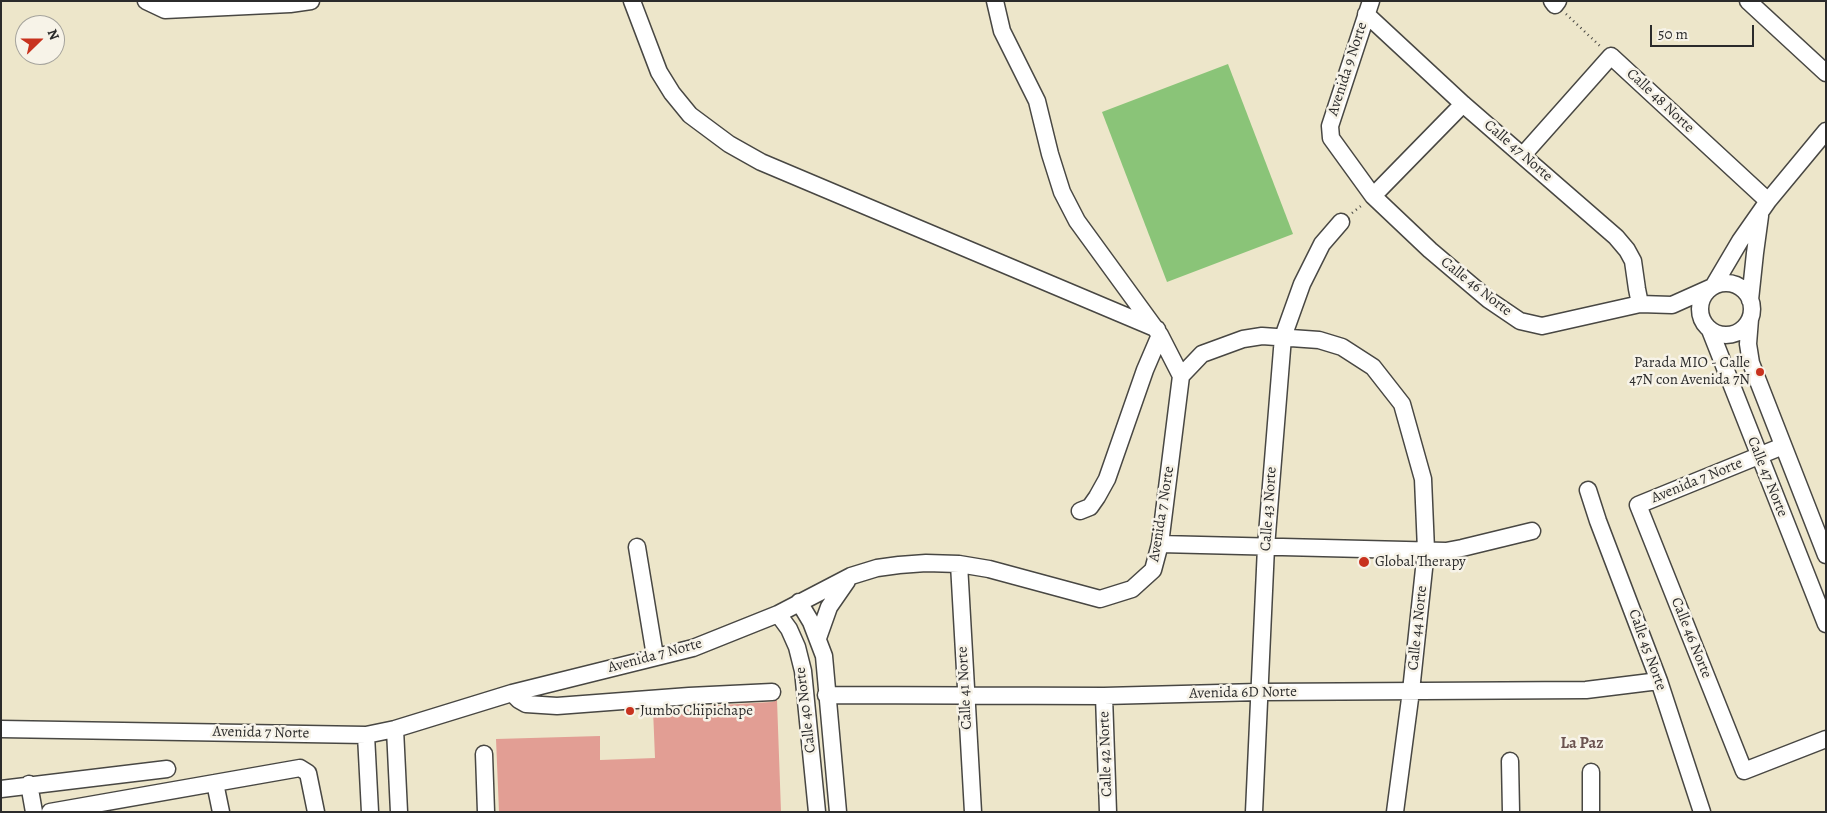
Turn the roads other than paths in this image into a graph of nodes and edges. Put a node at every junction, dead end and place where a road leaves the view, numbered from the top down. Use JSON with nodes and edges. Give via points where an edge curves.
{"nodes":[{"id":1,"x":146,"y":1,"type":"edge"},
{"id":2,"x":311,"y":1,"type":"edge"},
{"id":3,"x":632,"y":1,"type":"edge"},
{"id":4,"x":995,"y":1,"type":"edge"},
{"id":5,"x":1748,"y":1,"type":"edge"},
{"id":6,"x":1368,"y":8,"type":"edge"},
{"id":7,"x":1826,"y":73,"type":"edge"},
{"id":8,"x":1463,"y":104,"type":"junction"},
{"id":9,"x":1826,"y":131,"type":"edge"},
{"id":10,"x":1330,"y":138,"type":"joint"},
{"id":11,"x":1523,"y":155,"type":"junction"},
{"id":12,"x":1373,"y":196,"type":"junction"},
{"id":13,"x":1765,"y":206,"type":"junction"},
{"id":14,"x":1341,"y":222,"type":"road end"},
{"id":15,"x":1712,"y":286,"type":"junction"},
{"id":16,"x":1750,"y":300,"type":"junction"},
{"id":17,"x":1640,"y":304,"type":"junction"},
{"id":18,"x":1672,"y":305,"type":"junction"},
{"id":19,"x":1750,"y":319,"type":"junction"},
{"id":20,"x":1707,"y":327,"type":"junction"},
{"id":21,"x":1158,"y":332,"type":"junction"},
{"id":22,"x":1283,"y":337,"type":"junction"},
{"id":23,"x":1181,"y":376,"type":"junction"},
{"id":24,"x":1783,"y":446,"type":"junction"},
{"id":25,"x":1759,"y":456,"type":"junction"},
{"id":26,"x":1588,"y":490,"type":"dead end"},
{"id":27,"x":1638,"y":505,"type":"joint"},
{"id":28,"x":1080,"y":511,"type":"dead end"},
{"id":29,"x":1532,"y":531,"type":"dead end"},
{"id":30,"x":1160,"y":544,"type":"junction"},
{"id":31,"x":637,"y":547,"type":"dead end"},
{"id":32,"x":1266,"y":547,"type":"junction"},
{"id":33,"x":1426,"y":550,"type":"junction"},
{"id":34,"x":1826,"y":555,"type":"edge"},
{"id":35,"x":959,"y":564,"type":"junction"},
{"id":36,"x":851,"y":576,"type":"junction"},
{"id":37,"x":800,"y":602,"type":"junction"},
{"id":38,"x":778,"y":614,"type":"junction"},
{"id":39,"x":1826,"y":624,"type":"edge"},
{"id":40,"x":818,"y":638,"type":"junction"},
{"id":41,"x":655,"y":656,"type":"junction"},
{"id":42,"x":1659,"y":681,"type":"junction"},
{"id":43,"x":1411,"y":691,"type":"junction"},
{"id":44,"x":772,"y":692,"type":"dead end"},
{"id":45,"x":1259,"y":692,"type":"junction"},
{"id":46,"x":512,"y":693,"type":"junction"},
{"id":47,"x":826,"y":695,"type":"junction"},
{"id":48,"x":966,"y":696,"type":"junction"},
{"id":49,"x":1104,"y":696,"type":"junction"},
{"id":50,"x":1,"y":729,"type":"edge"},
{"id":51,"x":395,"y":729,"type":"junction"},
{"id":52,"x":366,"y":735,"type":"junction"},
{"id":53,"x":1826,"y":739,"type":"edge"},
{"id":54,"x":484,"y":754,"type":"dead end"},
{"id":55,"x":1510,"y":761,"type":"dead end"},
{"id":56,"x":167,"y":769,"type":"dead end"},
{"id":57,"x":1591,"y":772,"type":"dead end"},
{"id":58,"x":111,"y":775,"type":"junction"},
{"id":59,"x":215,"y":783,"type":"junction"},
{"id":60,"x":29,"y":784,"type":"junction"},
{"id":61,"x":1,"y":789,"type":"edge"},
{"id":62,"x":116,"y":806,"type":"edge"},
{"id":63,"x":34,"y":812,"type":"edge"},
{"id":64,"x":50,"y":812,"type":"edge"},
{"id":65,"x":221,"y":812,"type":"edge"},
{"id":66,"x":316,"y":812,"type":"edge"},
{"id":67,"x":370,"y":812,"type":"edge"},
{"id":68,"x":400,"y":812,"type":"edge"},
{"id":69,"x":486,"y":812,"type":"edge"},
{"id":70,"x":817,"y":812,"type":"edge"},
{"id":71,"x":838,"y":812,"type":"edge"},
{"id":72,"x":973,"y":812,"type":"edge"},
{"id":73,"x":1108,"y":812,"type":"edge"},
{"id":74,"x":1254,"y":812,"type":"edge"},
{"id":75,"x":1395,"y":812,"type":"edge"},
{"id":76,"x":1510,"y":812,"type":"edge"},
{"id":77,"x":1591,"y":812,"type":"edge"},
{"id":78,"x":1702,"y":812,"type":"edge"}],
"edges":[{"from":1,"to":2,"type":"street","via":[[165,10]]},
{"from":3,"to":21,"type":"street","via":[[659,72],[672,93],[690,115],[728,144],[761,162]]},
{"from":4,"to":21,"type":"street","via":[[1002,32],[1037,101],[1062,192],[1077,221]]},
{"from":5,"to":7,"type":"street"},
{"from":6,"to":8,"type":"street","name":"Calle 47 Norte"},
{"from":6,"to":10,"type":"street","name":"Avenida 9 Norte","via":[[1330,126]]},
{"from":8,"to":11,"type":"street","name":"Calle 47 Norte"},
{"from":8,"to":12,"type":"street"},
{"from":9,"to":13,"type":"street"},
{"from":10,"to":12,"type":"street","name":"Calle 46 Norte"},
{"from":11,"to":13,"type":"street","name":"Calle 48 Norte","via":[[1611,56]]},
{"from":11,"to":17,"type":"street","name":"Calle 47 Norte","via":[[1628,250],[1634,261]]},
{"from":12,"to":17,"type":"street","name":"Calle 46 Norte","via":[[1430,250],[1489,300],[1520,321],[1542,326]]},
{"from":13,"to":15,"type":"street"},
{"from":13,"to":16,"type":"street"},
{"from":14,"to":22,"type":"street","name":"Calle 43 Norte","via":[[1322,244],[1302,284]]},
{"from":15,"to":16,"type":"street","via":[[1724,283],[1738,286]]},
{"from":15,"to":18,"type":"street","name":"Calle 46 Norte"},
{"from":15,"to":20,"type":"street","via":[[1704,294],[1699,307]]},
{"from":16,"to":19,"type":"street"},
{"from":17,"to":18,"type":"street","name":"Calle 46 Norte"},
{"from":18,"to":20,"type":"street","name":"Calle 46 Norte"},
{"from":19,"to":20,"type":"street","via":[[1732,335],[1718,334]]},
{"from":19,"to":24,"type":"street","name":"Calle 47 Norte","via":[[1748,344],[1751,363]]},
{"from":20,"to":25,"type":"street","name":"Calle 47 Norte"},
{"from":21,"to":23,"type":"street"},
{"from":21,"to":28,"type":"street","via":[[1107,479],[1098,498],[1090,507]]},
{"from":22,"to":23,"type":"street","name":"Calle 44 Norte","via":[[1243,339],[1202,354]]},
{"from":22,"to":32,"type":"street","name":"Calle 43 Norte"},
{"from":22,"to":33,"type":"street","name":"Calle 44 Norte","via":[[1319,340],[1342,347],[1373,367],[1402,404],[1423,479]]},
{"from":23,"to":30,"type":"street","name":"Avenida 7 Norte"},
{"from":24,"to":25,"type":"street","name":"Avenida 7 Norte"},
{"from":24,"to":34,"type":"street","name":"Calle 47 Norte"},
{"from":25,"to":27,"type":"street","name":"Avenida 7 Norte"},
{"from":25,"to":39,"type":"street","name":"Calle 47 Norte"},
{"from":26,"to":42,"type":"street","name":"Calle 45 Norte"},
{"from":27,"to":53,"type":"street","name":"Calle 46 Norte","via":[[1744,771]]},
{"from":29,"to":33,"type":"street","via":[[1446,551]]},
{"from":30,"to":32,"type":"street"},
{"from":30,"to":35,"type":"street","name":"Avenida 7 Norte","via":[[1153,570],[1132,589],[1100,599]]},
{"from":31,"to":41,"type":"street"},
{"from":32,"to":33,"type":"street"},
{"from":32,"to":45,"type":"street","name":"Calle 43 Norte"},
{"from":33,"to":43,"type":"street","name":"Calle 44 Norte"},
{"from":35,"to":36,"type":"street","name":"Avenida 7 Norte","via":[[900,565]]},
{"from":35,"to":48,"type":"street","name":"Calle 41 Norte"},
{"from":36,"to":37,"type":"street","name":"Avenida 7 Norte"},
{"from":36,"to":40,"type":"street","via":[[829,606]]},
{"from":37,"to":38,"type":"street","name":"Avenida 7 Norte"},
{"from":37,"to":40,"type":"street","name":"Calle 40 Norte"},
{"from":38,"to":41,"type":"street","name":"Avenida 7 Norte","via":[[693,648]]},
{"from":38,"to":70,"type":"street","name":"Calle 40 Norte","via":[[797,648],[803,671]]},
{"from":40,"to":47,"type":"street","name":"Calle 40 Norte","via":[[824,656]]},
{"from":41,"to":46,"type":"street","name":"Avenida 7 Norte"},
{"from":42,"to":43,"type":"street","name":"Avenida 6D Norte","via":[[1586,690]]},
{"from":42,"to":78,"type":"street","name":"Calle 45 Norte"},
{"from":43,"to":45,"type":"street","name":"Avenida 6D Norte"},
{"from":43,"to":75,"type":"street","name":"Calle 44 Norte"},
{"from":44,"to":46,"type":"street","via":[[557,706],[526,704]]},
{"from":45,"to":49,"type":"street","name":"Avenida 6D Norte"},
{"from":45,"to":74,"type":"street","name":"Calle 43 Norte"},
{"from":46,"to":51,"type":"street","name":"Avenida 7 Norte"},
{"from":47,"to":48,"type":"street","name":"Avenida 6D Norte"},
{"from":47,"to":71,"type":"street","name":"Calle 40 Norte"},
{"from":48,"to":49,"type":"street","name":"Avenida 6D Norte"},
{"from":48,"to":72,"type":"street","name":"Calle 41 Norte"},
{"from":49,"to":73,"type":"street","name":"Calle 42 Norte"},
{"from":50,"to":52,"type":"street","name":"Avenida 7 Norte"},
{"from":51,"to":52,"type":"street","name":"Avenida 7 Norte"},
{"from":51,"to":68,"type":"street"},
{"from":52,"to":67,"type":"street"},
{"from":54,"to":69,"type":"street"},
{"from":55,"to":76,"type":"street"},
{"from":56,"to":58,"type":"street"},
{"from":57,"to":77,"type":"street"},
{"from":58,"to":60,"type":"street"},
{"from":58,"to":62,"type":"street"},
{"from":59,"to":62,"type":"street"},
{"from":59,"to":65,"type":"street"},
{"from":59,"to":66,"type":"street","via":[[300,768],[308,773]]},
{"from":60,"to":61,"type":"street"},
{"from":60,"to":63,"type":"street"},
{"from":62,"to":64,"type":"street"}]}
